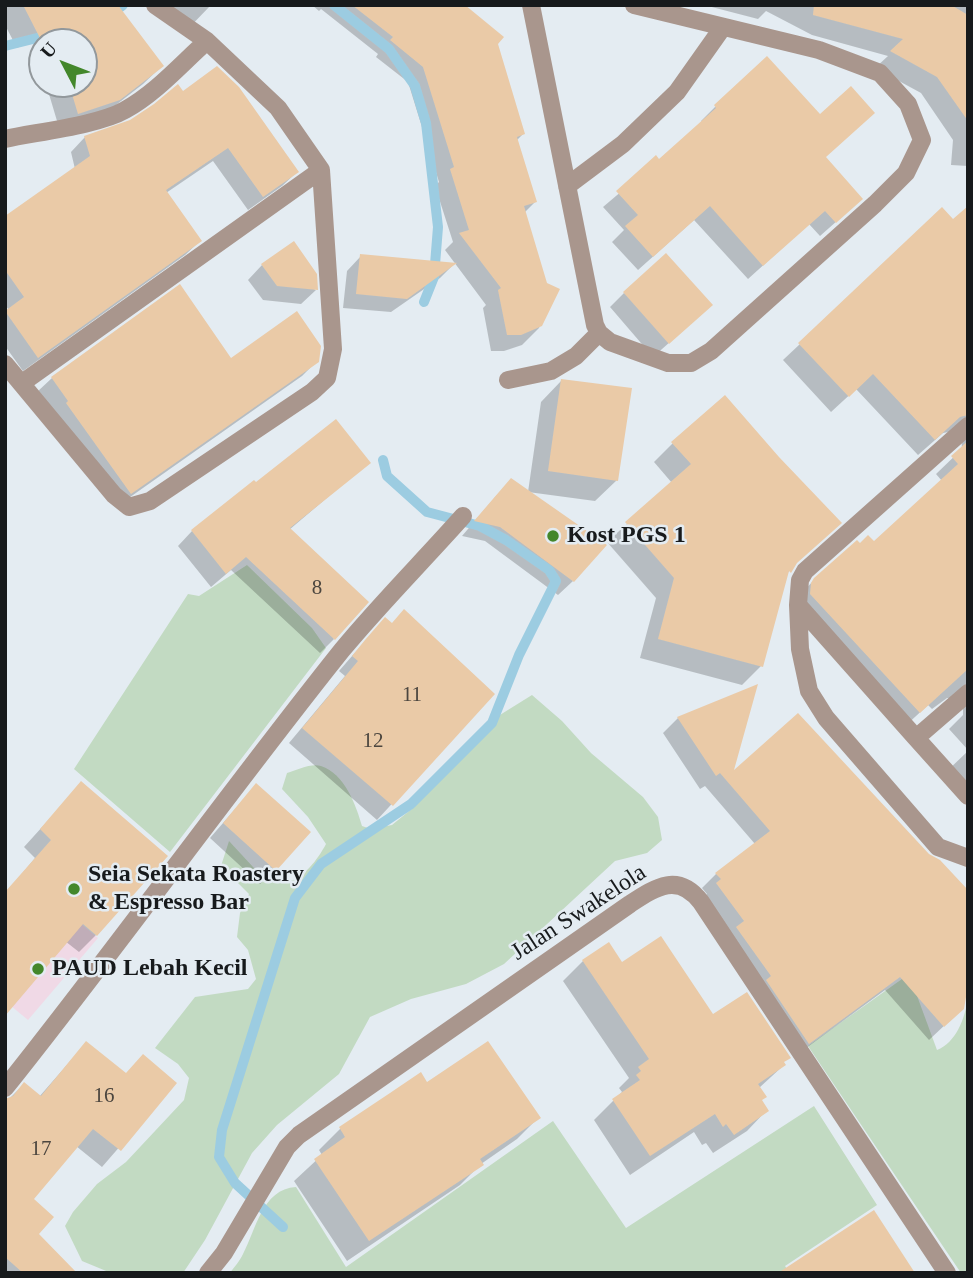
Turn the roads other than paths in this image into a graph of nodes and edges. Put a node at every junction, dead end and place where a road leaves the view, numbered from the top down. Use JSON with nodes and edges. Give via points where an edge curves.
{"nodes":[{"id":1,"x":155,"y":5,"type":"edge"},
{"id":2,"x":531,"y":5,"type":"edge"},
{"id":3,"x":635,"y":5,"type":"edge"},
{"id":4,"x":723,"y":27,"type":"junction"},
{"id":5,"x":208,"y":41,"type":"junction"},
{"id":6,"x":5,"y":139,"type":"edge"},
{"id":7,"x":321,"y":170,"type":"junction"},
{"id":8,"x":567,"y":186,"type":"junction"},
{"id":9,"x":599,"y":333,"type":"junction"},
{"id":10,"x":5,"y":364,"type":"edge"},
{"id":11,"x":508,"y":380,"type":"dead end"},
{"id":12,"x":22,"y":383,"type":"junction"},
{"id":13,"x":968,"y":426,"type":"edge"},
{"id":14,"x":459,"y":521,"type":"dead end"},
{"id":15,"x":798,"y":605,"type":"junction"},
{"id":16,"x":968,"y":693,"type":"edge"},
{"id":17,"x":916,"y":738,"type":"junction"},
{"id":18,"x":968,"y":796,"type":"edge"},
{"id":19,"x":968,"y":858,"type":"edge"},
{"id":20,"x":5,"y":1088,"type":"edge"},
{"id":21,"x":208,"y":1273,"type":"edge"},
{"id":22,"x":947,"y":1273,"type":"edge"}],
"edges":[{"from":1,"to":5,"type":"street"},
{"from":2,"to":8,"type":"street"},
{"from":3,"to":4,"type":"street"},
{"from":4,"to":8,"type":"street","via":[[677,92],[623,144]]},
{"from":4,"to":9,"type":"street","via":[[819,50],[880,73],[908,104],[922,140],[906,173],[874,204],[711,351],[691,363],[668,363],[610,342]]},
{"from":5,"to":6,"type":"street","via":[[123,112]]},
{"from":5,"to":7,"type":"street","via":[[278,108]]},
{"from":7,"to":12,"type":"street"},
{"from":7,"to":12,"type":"street","via":[[333,349],[327,378],[312,392],[150,501],[129,507],[114,495]]},
{"from":8,"to":9,"type":"street"},
{"from":9,"to":11,"type":"street","via":[[576,356],[551,371]]},
{"from":10,"to":12,"type":"street"},
{"from":13,"to":15,"type":"street","via":[[804,571]]},
{"from":14,"to":20,"type":"street","via":[[344,648]]},
{"from":15,"to":17,"type":"street"},
{"from":15,"to":19,"type":"street","via":[[800,649],[809,691],[826,718],[938,847]]},
{"from":16,"to":17,"type":"street"},
{"from":17,"to":18,"type":"street"},
{"from":21,"to":22,"type":"street","name":"Jalan Swakelola","via":[[299,1135],[629,904],[669,884],[693,891],[701,902]]}]}
